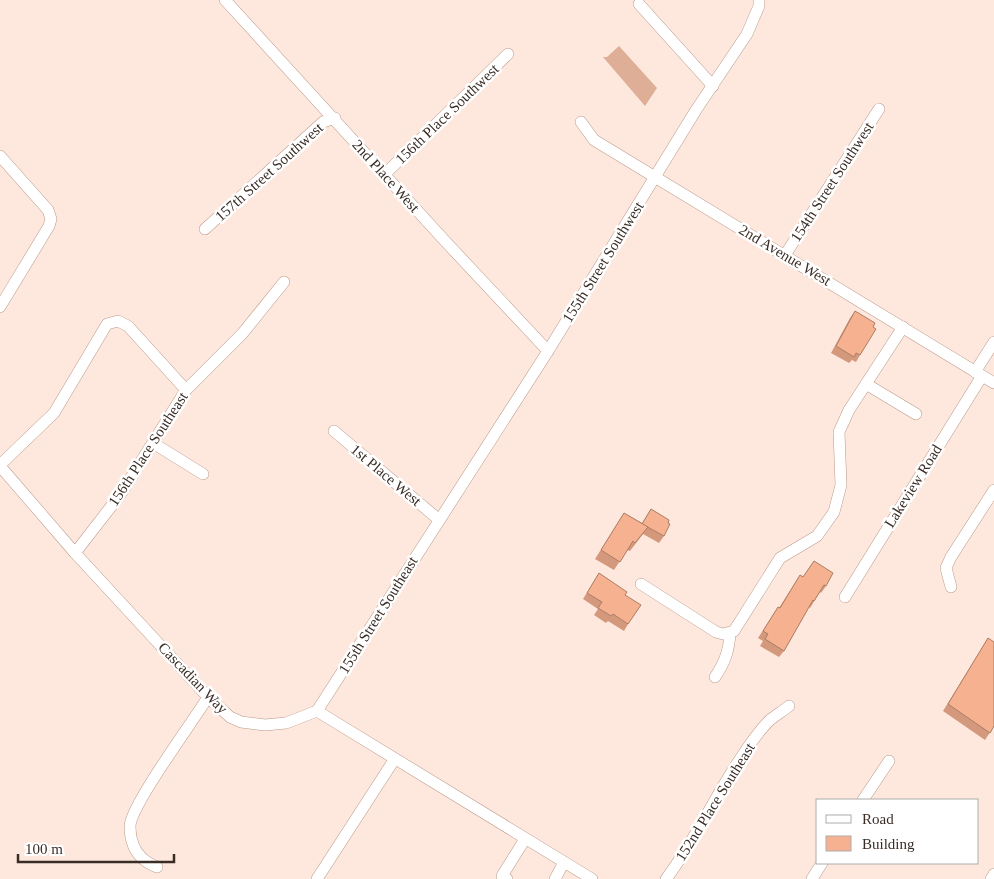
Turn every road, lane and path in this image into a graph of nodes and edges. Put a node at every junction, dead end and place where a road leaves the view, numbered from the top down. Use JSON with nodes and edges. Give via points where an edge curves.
{"nodes":[{"id":1,"x":225,"y":0,"type":"edge"},
{"id":2,"x":760,"y":0,"type":"edge"},
{"id":3,"x":639,"y":4,"type":"dead end"},
{"id":4,"x":508,"y":54,"type":"dead end"},
{"id":5,"x":713,"y":86,"type":"junction"},
{"id":6,"x":879,"y":109,"type":"dead end"},
{"id":7,"x":335,"y":118,"type":"junction"},
{"id":8,"x":581,"y":122,"type":"dead end"},
{"id":9,"x":0,"y":156,"type":"edge"},
{"id":10,"x":385,"y":174,"type":"junction"},
{"id":11,"x":656,"y":177,"type":"junction"},
{"id":12,"x":205,"y":229,"type":"dead end"},
{"id":13,"x":785,"y":255,"type":"junction"},
{"id":14,"x":284,"y":282,"type":"dead end"},
{"id":15,"x":0,"y":307,"type":"edge"},
{"id":16,"x":903,"y":327,"type":"junction"},
{"id":17,"x":994,"y":342,"type":"edge"},
{"id":18,"x":548,"y":351,"type":"junction"},
{"id":19,"x":979,"y":374,"type":"junction"},
{"id":20,"x":994,"y":383,"type":"edge"},
{"id":21,"x":866,"y":384,"type":"junction"},
{"id":22,"x":186,"y":390,"type":"junction"},
{"id":23,"x":916,"y":414,"type":"dead end"},
{"id":24,"x":334,"y":431,"type":"dead end"},
{"id":25,"x":153,"y":443,"type":"junction"},
{"id":26,"x":0,"y":466,"type":"edge"},
{"id":27,"x":204,"y":474,"type":"dead end"},
{"id":28,"x":994,"y":490,"type":"edge"},
{"id":29,"x":438,"y":519,"type":"junction"},
{"id":30,"x":75,"y":553,"type":"junction"},
{"id":31,"x":641,"y":584,"type":"dead end"},
{"id":32,"x":951,"y":586,"type":"dead end"},
{"id":33,"x":845,"y":597,"type":"dead end"},
{"id":34,"x":730,"y":633,"type":"junction"},
{"id":35,"x":715,"y":677,"type":"dead end"},
{"id":36,"x":208,"y":697,"type":"junction"},
{"id":37,"x":789,"y":706,"type":"dead end"},
{"id":38,"x":317,"y":712,"type":"junction"},
{"id":39,"x":394,"y":760,"type":"junction"},
{"id":40,"x":889,"y":761,"type":"dead end"},
{"id":41,"x":864,"y":799,"type":"edge"},
{"id":42,"x":525,"y":839,"type":"junction"},
{"id":43,"x":564,"y":862,"type":"junction"},
{"id":44,"x":821,"y":864,"type":"edge"},
{"id":45,"x":157,"y":867,"type":"dead end"},
{"id":46,"x":994,"y":874,"type":"edge"},
{"id":47,"x":584,"y":877,"type":"edge"},
{"id":48,"x":317,"y":879,"type":"edge"},
{"id":49,"x":507,"y":879,"type":"edge"},
{"id":50,"x":555,"y":879,"type":"edge"},
{"id":51,"x":666,"y":879,"type":"edge"},
{"id":52,"x":812,"y":879,"type":"edge"},
{"id":53,"x":991,"y":879,"type":"edge"}],
"edges":[{"from":1,"to":7,"type":"street","name":"2nd Place West"},
{"from":2,"to":5,"type":"street","name":"155th Street Southwest","via":[[747,34]]},
{"from":3,"to":5,"type":"street"},
{"from":4,"to":10,"type":"street","name":"156th Place Southwest"},
{"from":5,"to":11,"type":"street","name":"155th Street Southwest"},
{"from":6,"to":13,"type":"street","name":"154th Street Southwest"},
{"from":7,"to":10,"type":"street","name":"2nd Place West"},
{"from":7,"to":12,"type":"street","name":"157th Street Southwest","via":[[323,122]]},
{"from":8,"to":11,"type":"street","name":"2nd Avenue West","via":[[594,140]]},
{"from":9,"to":15,"type":"street","via":[[48,210],[51,219]]},
{"from":10,"to":18,"type":"street","name":"2nd Place West"},
{"from":11,"to":13,"type":"street","name":"2nd Avenue West"},
{"from":11,"to":18,"type":"street","name":"155th Street Southwest"},
{"from":13,"to":16,"type":"street","name":"2nd Avenue West"},
{"from":14,"to":22,"type":"street","name":"156th Place Southeast","via":[[242,334]]},
{"from":16,"to":19,"type":"street","name":"2nd Avenue West"},
{"from":16,"to":21,"type":"street"},
{"from":17,"to":19,"type":"street","name":"Lakeview Road"},
{"from":18,"to":29,"type":"street","name":"155th Street Southwest"},
{"from":19,"to":20,"type":"street","name":"2nd Avenue West"},
{"from":19,"to":33,"type":"street","name":"Lakeview Road"},
{"from":21,"to":23,"type":"street"},
{"from":21,"to":34,"type":"street","via":[[839,432],[841,486],[834,512],[817,536],[780,558]]},
{"from":22,"to":25,"type":"street","name":"156th Place Southeast"},
{"from":22,"to":26,"type":"street","via":[[128,326],[118,321],[108,324],[54,413]]},
{"from":24,"to":29,"type":"street","name":"1st Place West"},
{"from":25,"to":27,"type":"street"},
{"from":25,"to":30,"type":"street","name":"156th Place Southeast","via":[[120,495]]},
{"from":26,"to":30,"type":"street","name":"Cascadian Way"},
{"from":28,"to":32,"type":"street","via":[[950,557],[946,568]]},
{"from":29,"to":38,"type":"street","name":"155th Street Southeast"},
{"from":30,"to":36,"type":"street","name":"Cascadian Way"},
{"from":31,"to":34,"type":"street","via":[[716,632]]},
{"from":34,"to":35,"type":"street","via":[[728,653]]},
{"from":36,"to":38,"type":"street","name":"Cascadian Way","via":[[230,717],[241,722],[286,723]]},
{"from":36,"to":45,"type":"street","via":[[139,802],[130,824],[133,845],[145,863]]},
{"from":37,"to":51,"type":"street","name":"152nd Place Southeast","via":[[758,732],[704,816],[683,857]]},
{"from":38,"to":39,"type":"street"},
{"from":39,"to":42,"type":"street"},
{"from":39,"to":48,"type":"street"},
{"from":40,"to":41,"type":"street"},
{"from":42,"to":43,"type":"street"},
{"from":42,"to":49,"type":"street","via":[[502,876]]},
{"from":43,"to":47,"type":"street"},
{"from":43,"to":50,"type":"street"},
{"from":44,"to":52,"type":"street"},
{"from":46,"to":53,"type":"street"}]}
